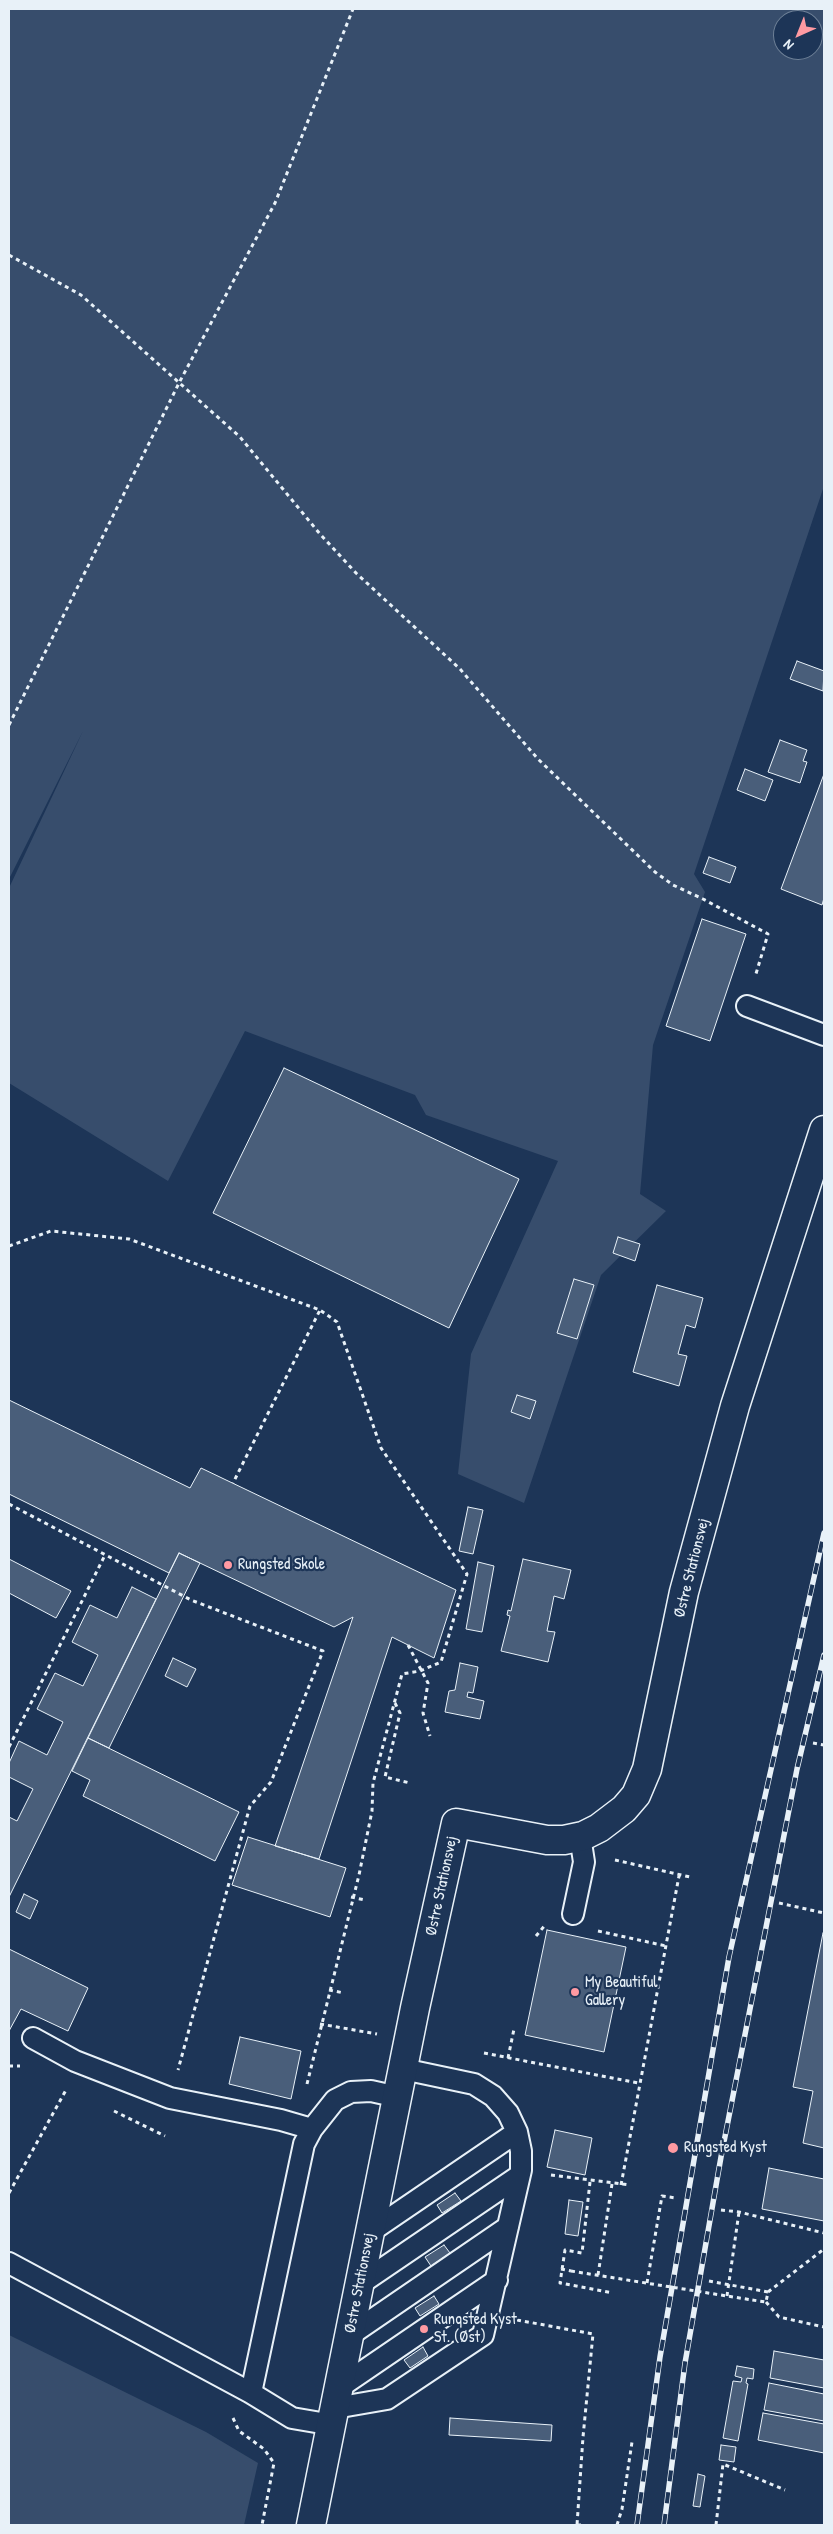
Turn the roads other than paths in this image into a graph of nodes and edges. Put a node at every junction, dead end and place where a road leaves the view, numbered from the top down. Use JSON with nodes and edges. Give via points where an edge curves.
{"nodes":[{"id":1,"x":747,"y":1006,"type":"road end"},
{"id":2,"x":824,"y":1035,"type":"edge"},
{"id":3,"x":824,"y":1130,"type":"edge"},
{"id":4,"x":589,"y":1832,"type":"junction"},
{"id":5,"x":573,"y":1914,"type":"dead end"},
{"id":6,"x":33,"y":2038,"type":"dead end"},
{"id":7,"x":403,"y":2069,"type":"junction"},
{"id":8,"x":398,"y":2096,"type":"junction"},
{"id":9,"x":312,"y":2129,"type":"junction"},
{"id":10,"x":517,"y":2132,"type":"junction"},
{"id":11,"x":520,"y":2173,"type":"junction"},
{"id":12,"x":508,"y":2227,"type":"junction"},
{"id":13,"x":370,"y":2232,"type":"junction"},
{"id":14,"x":9,"y":2263,"type":"edge"},
{"id":15,"x":497,"y":2280,"type":"junction"},
{"id":16,"x":360,"y":2284,"type":"junction"},
{"id":17,"x":350,"y":2335,"type":"junction"},
{"id":18,"x":251,"y":2393,"type":"junction"},
{"id":19,"x":336,"y":2406,"type":"junction"},
{"id":20,"x":311,"y":2525,"type":"edge"}],
"edges":[{"from":1,"to":2,"type":"lane"},
{"from":3,"to":4,"type":"street","name":"Østre Stationsvej","via":[[735,1406],[684,1592],[643,1782],[624,1809]]},
{"from":4,"to":5,"type":"lane"},
{"from":4,"to":7,"type":"street","name":"Østre Stationsvej","via":[[547,1840],[456,1824]]},
{"from":6,"to":9,"type":"lane","via":[[79,2063],[170,2098]]},
{"from":7,"to":8,"type":"street","name":"Østre Stationsvej"},
{"from":7,"to":10,"type":"lane","via":[[474,2084],[493,2096],[508,2113]]},
{"from":8,"to":9,"type":"lane","via":[[371,2091],[351,2092],[336,2100]]},
{"from":8,"to":13,"type":"street","name":"Østre Stationsvej"},
{"from":9,"to":18,"type":"lane","via":[[298,2162]]},
{"from":10,"to":11,"type":"lane","via":[[521,2152]]},
{"from":10,"to":13,"type":"lane"},
{"from":11,"to":12,"type":"lane"},
{"from":11,"to":16,"type":"lane"},
{"from":12,"to":15,"type":"lane"},
{"from":12,"to":17,"type":"lane"},
{"from":13,"to":16,"type":"street","name":"Østre Stationsvej"},
{"from":14,"to":18,"type":"lane"},
{"from":15,"to":19,"type":"lane"},
{"from":15,"to":19,"type":"lane","via":[[483,2335],[386,2399]]},
{"from":16,"to":17,"type":"street","name":"Østre Stationsvej"},
{"from":17,"to":19,"type":"street","name":"Østre Stationsvej"},
{"from":18,"to":19,"type":"lane","via":[[292,2418]]},
{"from":19,"to":20,"type":"street","name":"Østre Stationsvej"}]}
